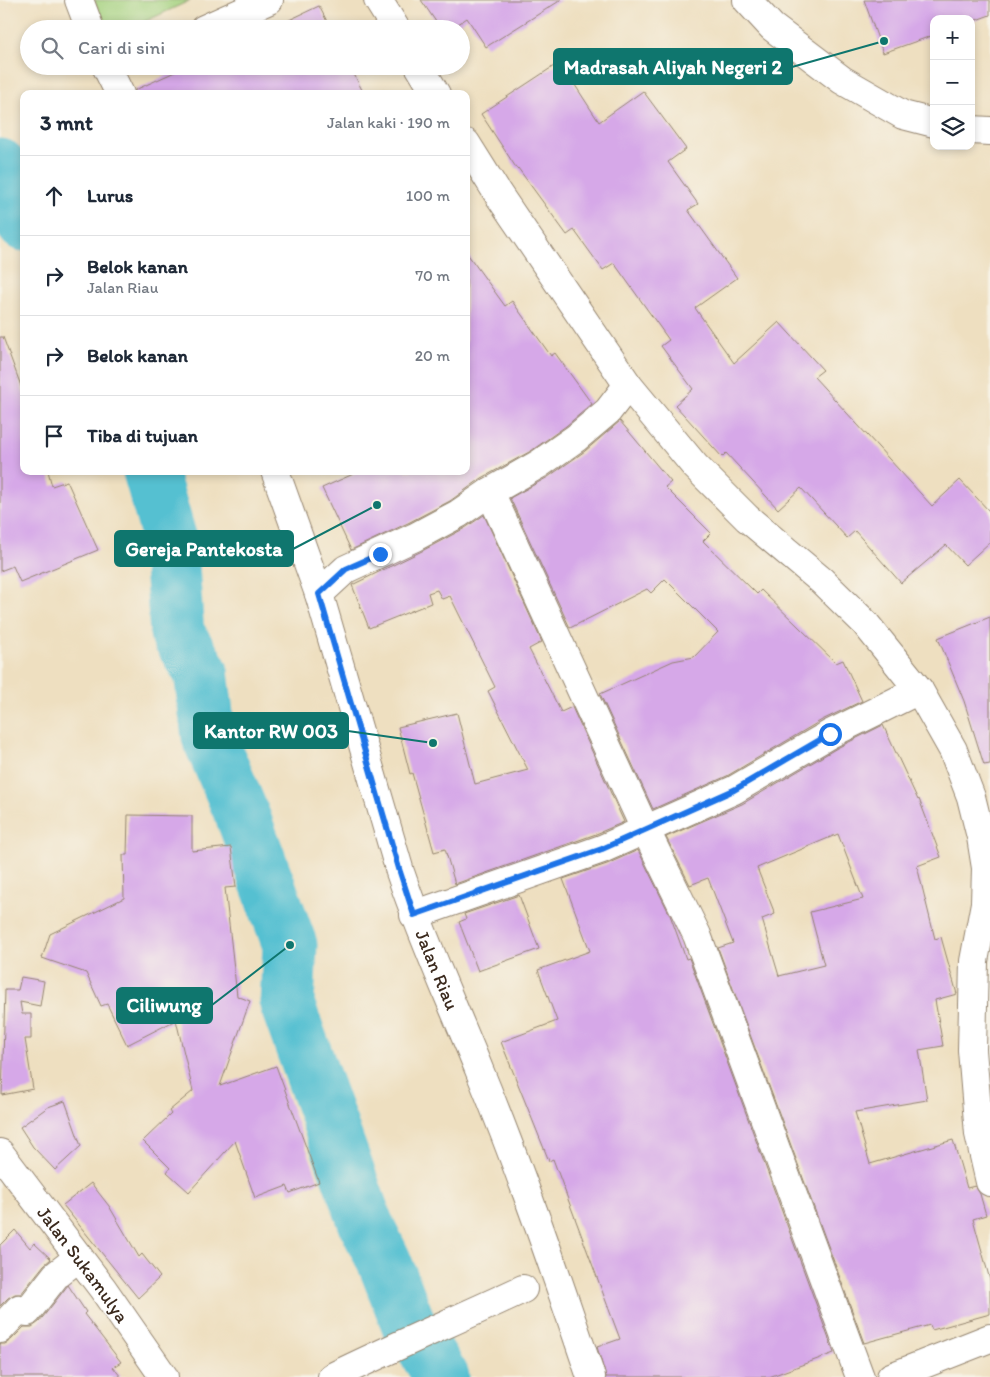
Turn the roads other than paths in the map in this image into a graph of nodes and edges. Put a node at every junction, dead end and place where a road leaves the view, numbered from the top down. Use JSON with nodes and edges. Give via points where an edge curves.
{"nodes":[{"id":1,"x":79,"y":0,"type":"edge"},
{"id":2,"x":270,"y":0,"type":"edge"},
{"id":3,"x":378,"y":0,"type":"edge"},
{"id":4,"x":747,"y":0,"type":"edge"},
{"id":5,"x":87,"y":20,"type":"edge"},
{"id":6,"x":224,"y":20,"type":"edge"},
{"id":7,"x":390,"y":20,"type":"edge"},
{"id":8,"x":424,"y":75,"type":"edge"},
{"id":9,"x":434,"y":90,"type":"edge"},
{"id":10,"x":930,"y":122,"type":"edge"},
{"id":11,"x":975,"y":130,"type":"edge"},
{"id":12,"x":990,"y":131,"type":"edge"},
{"id":13,"x":470,"y":149,"type":"edge"},
{"id":14,"x":628,"y":385,"type":"junction"},
{"id":15,"x":276,"y":475,"type":"edge"},
{"id":16,"x":490,"y":492,"type":"junction"},
{"id":17,"x":319,"y":594,"type":"junction"},
{"id":18,"x":918,"y":690,"type":"junction"},
{"id":19,"x":645,"y":829,"type":"junction"},
{"id":20,"x":414,"y":915,"type":"junction"},
{"id":21,"x":0,"y":1153,"type":"edge"},
{"id":22,"x":990,"y":1182,"type":"edge"},
{"id":23,"x":78,"y":1257,"type":"junction"},
{"id":24,"x":523,"y":1289,"type":"dead end"},
{"id":25,"x":0,"y":1328,"type":"edge"},
{"id":26,"x":990,"y":1338,"type":"edge"},
{"id":27,"x":164,"y":1377,"type":"edge"},
{"id":28,"x":332,"y":1377,"type":"edge"},
{"id":29,"x":591,"y":1377,"type":"edge"},
{"id":30,"x":860,"y":1377,"type":"edge"},
{"id":31,"x":891,"y":1377,"type":"edge"}],
"edges":[{"from":1,"to":5,"type":"street"},
{"from":2,"to":6,"type":"street"},
{"from":3,"to":7,"type":"street"},
{"from":4,"to":10,"type":"street","via":[[772,27],[842,80],[903,114]]},
{"from":8,"to":9,"type":"street"},
{"from":11,"to":12,"type":"street"},
{"from":13,"to":14,"type":"street"},
{"from":14,"to":16,"type":"street","via":[[608,411],[576,438]]},
{"from":14,"to":18,"type":"street","via":[[695,466],[747,518],[822,581],[865,623]]},
{"from":15,"to":17,"type":"street","name":"Jalan Riau"},
{"from":16,"to":17,"type":"street","via":[[415,537],[346,569]]},
{"from":16,"to":19,"type":"street"},
{"from":17,"to":20,"type":"street","name":"Jalan Riau"},
{"from":18,"to":19,"type":"street","via":[[830,734],[734,790]]},
{"from":18,"to":22,"type":"street","via":[[952,750],[971,797],[986,868],[985,903],[974,961],[972,1050],[978,1134]]},
{"from":19,"to":20,"type":"street","via":[[602,849]]},
{"from":19,"to":30,"type":"street","via":[[697,935]]},
{"from":20,"to":29,"type":"street","name":"Jalan Riau","via":[[484,1082]]},
{"from":21,"to":23,"type":"street","name":"Jalan Sukamulya"},
{"from":23,"to":25,"type":"street","via":[[56,1276],[27,1312],[19,1309]]},
{"from":23,"to":27,"type":"street","name":"Jalan Sukamulya"},
{"from":24,"to":28,"type":"street"},
{"from":26,"to":31,"type":"street"}]}
